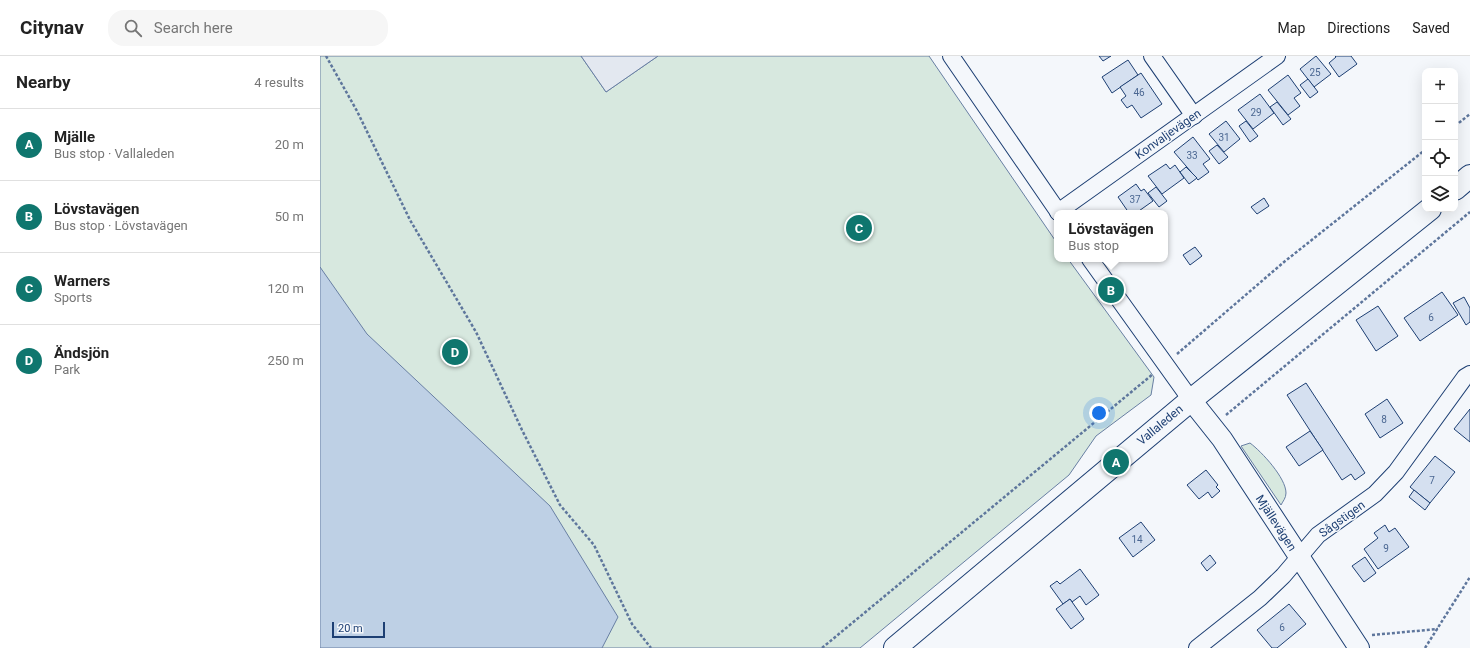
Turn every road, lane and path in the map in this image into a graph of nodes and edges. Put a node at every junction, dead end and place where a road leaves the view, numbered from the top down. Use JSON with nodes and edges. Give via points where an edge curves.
{"nodes":[{"id":1,"x":326,"y":56,"type":"edge"},
{"id":2,"x":950,"y":56,"type":"edge"},
{"id":3,"x":1152,"y":56,"type":"edge"},
{"id":4,"x":1277,"y":56,"type":"edge"},
{"id":5,"x":1470,"y":114,"type":"edge"},
{"id":6,"x":1194,"y":116,"type":"junction"},
{"id":7,"x":1458,"y":124,"type":"edge"},
{"id":8,"x":1422,"y":152,"type":"edge"},
{"id":9,"x":1470,"y":176,"type":"edge"},
{"id":10,"x":1458,"y":186,"type":"edge"},
{"id":11,"x":1056,"y":210,"type":"edge"},
{"id":12,"x":1062,"y":210,"type":"edge"},
{"id":13,"x":1426,"y":212,"type":"edge"},
{"id":14,"x":1470,"y":212,"type":"edge"},
{"id":15,"x":1092,"y":262,"type":"edge"},
{"id":16,"x":1166,"y":363,"type":"junction"},
{"id":17,"x":1470,"y":374,"type":"edge"},
{"id":18,"x":1191,"y":400,"type":"junction"},
{"id":19,"x":1212,"y":426,"type":"junction"},
{"id":20,"x":1298,"y":556,"type":"junction"},
{"id":21,"x":1470,"y":576,"type":"edge"},
{"id":22,"x":1438,"y":629,"type":"junction"},
{"id":23,"x":1356,"y":643,"type":"edge"},
{"id":24,"x":651,"y":648,"type":"edge"},
{"id":25,"x":822,"y":648,"type":"edge"},
{"id":26,"x":895,"y":648,"type":"edge"},
{"id":27,"x":1197,"y":648,"type":"edge"},
{"id":28,"x":1425,"y":648,"type":"edge"}],
"edges":[{"from":1,"to":24,"type":"path","via":[[357,111],[410,220],[476,332],[560,505],[594,545],[632,624]]},
{"from":2,"to":11,"type":"street"},
{"from":3,"to":6,"type":"street"},
{"from":4,"to":6,"type":"street","name":"Konvaljevägen"},
{"from":5,"to":7,"type":"path"},
{"from":6,"to":12,"type":"street","name":"Konvaljevägen"},
{"from":8,"to":16,"type":"path","via":[[1284,262]]},
{"from":9,"to":10,"type":"main road"},
{"from":13,"to":18,"type":"main road","name":"Vallaleden"},
{"from":14,"to":19,"type":"path"},
{"from":15,"to":16,"type":"street"},
{"from":16,"to":18,"type":"street"},
{"from":16,"to":25,"type":"path"},
{"from":17,"to":20,"type":"street","name":"Sågstigen","via":[[1396,472],[1376,494],[1318,535]]},
{"from":18,"to":19,"type":"street","name":"Mjällevägen"},
{"from":18,"to":26,"type":"main road","name":"Vallaleden"},
{"from":19,"to":20,"type":"street","name":"Mjällevägen"},
{"from":20,"to":23,"type":"street","name":"Mjällevägen"},
{"from":20,"to":27,"type":"street","name":"Sågstigen","via":[[1283,576],[1260,598]]},
{"from":21,"to":22,"type":"path"},
{"from":22,"to":23,"type":"path"},
{"from":22,"to":28,"type":"path"}]}
